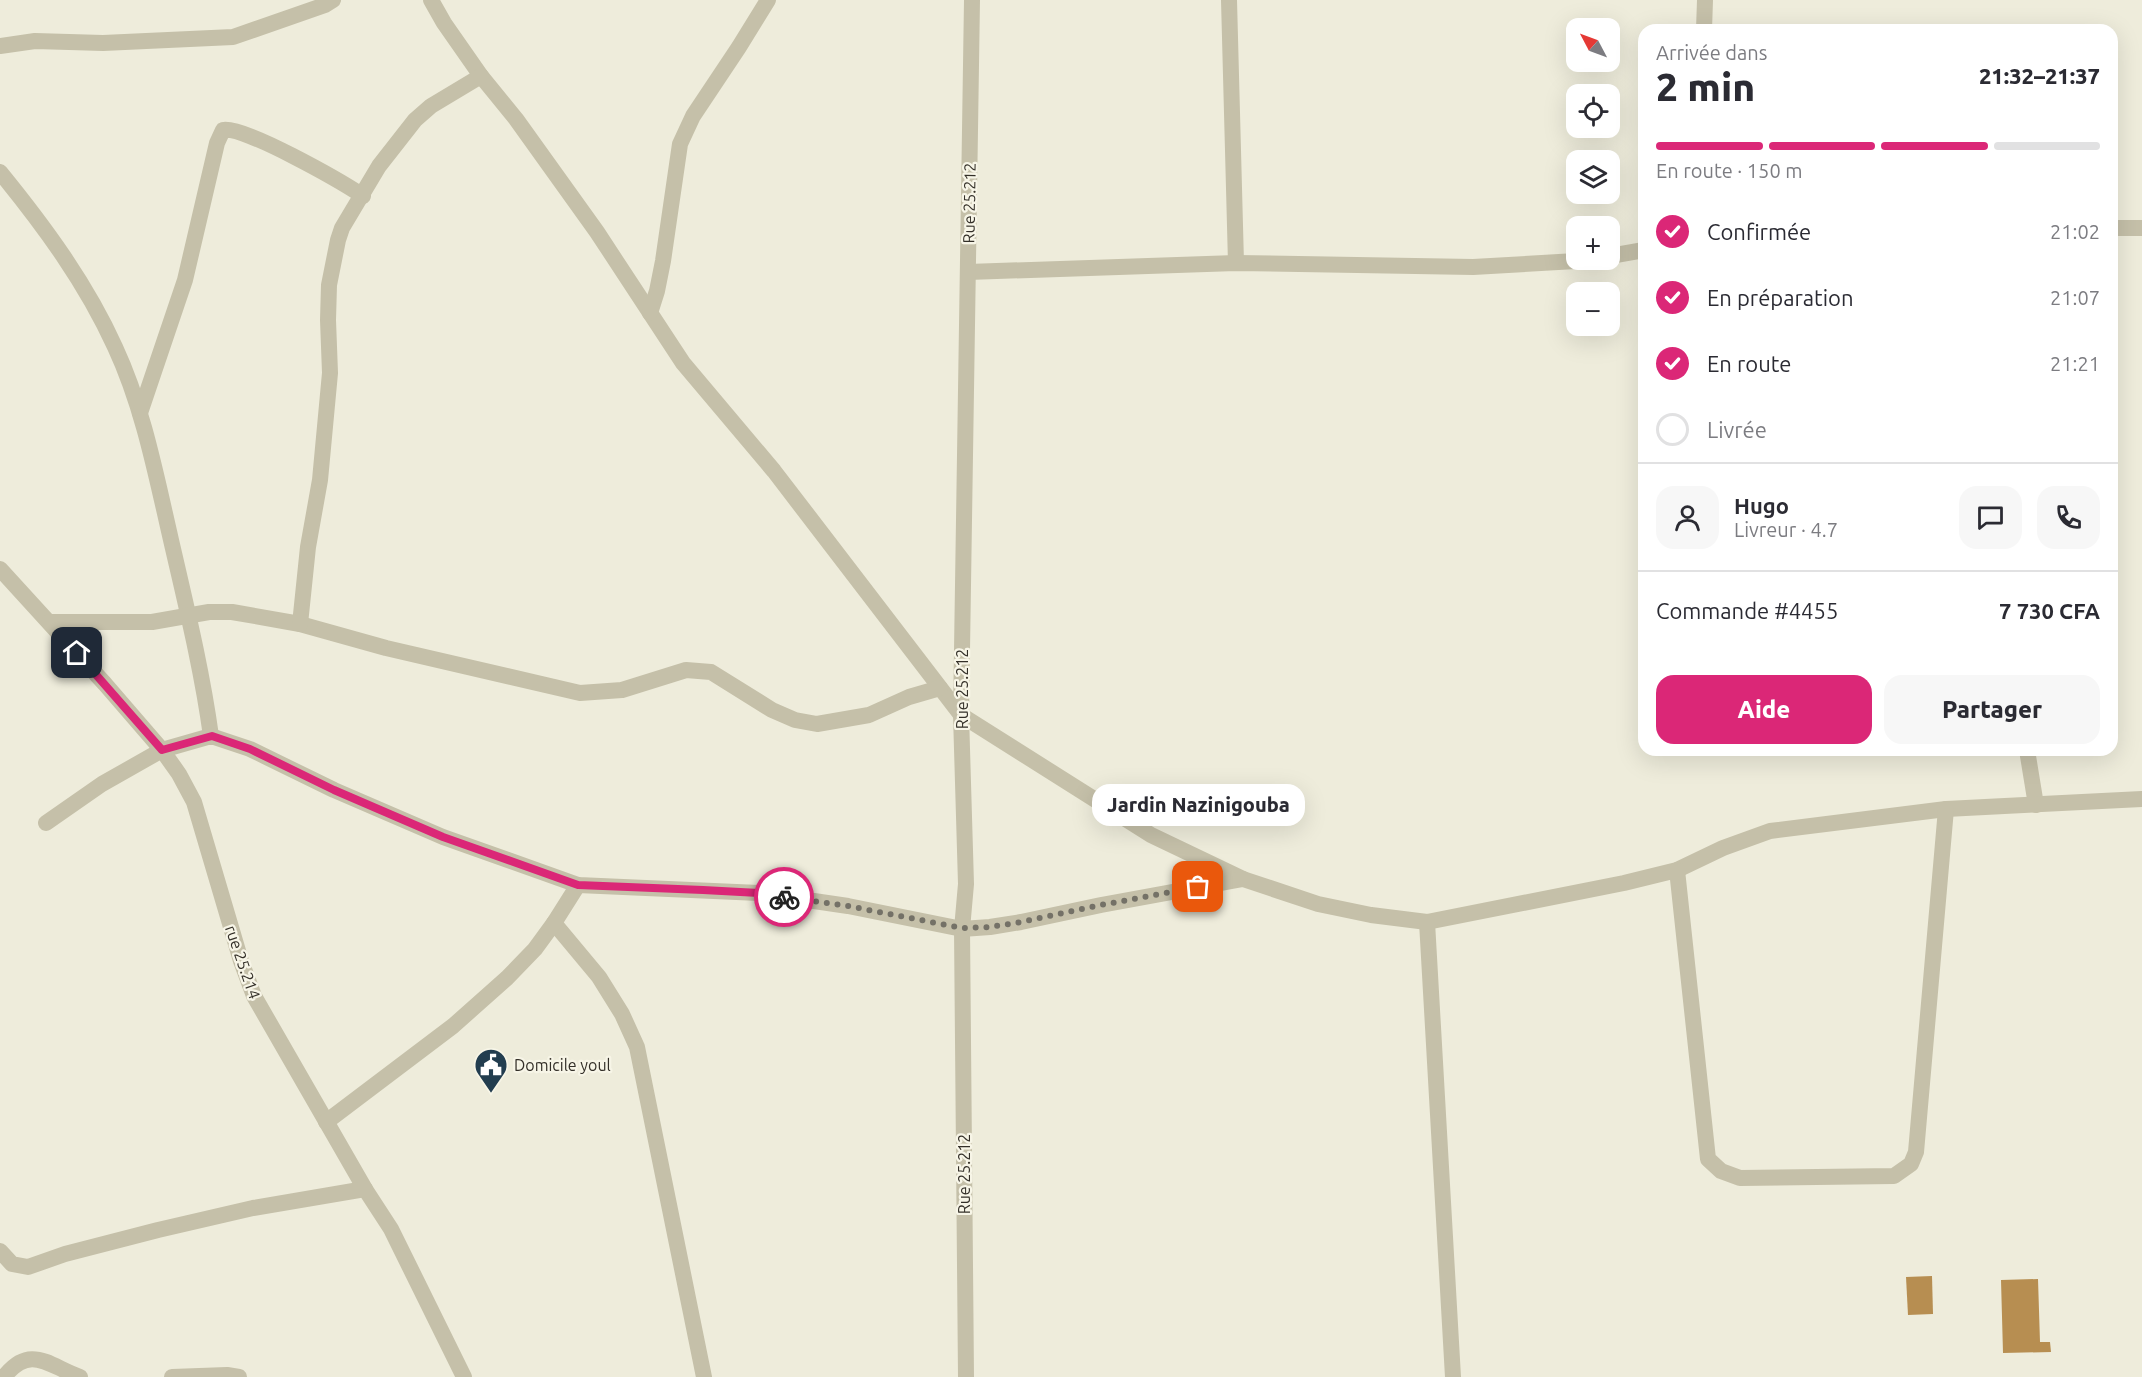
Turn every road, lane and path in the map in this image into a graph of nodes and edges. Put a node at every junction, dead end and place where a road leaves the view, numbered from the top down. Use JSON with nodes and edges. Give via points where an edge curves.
{"nodes":[{"id":1,"x":333,"y":0,"type":"edge"},
{"id":2,"x":431,"y":0,"type":"edge"},
{"id":3,"x":768,"y":0,"type":"edge"},
{"id":4,"x":972,"y":0,"type":"edge"},
{"id":5,"x":1229,"y":0,"type":"edge"},
{"id":6,"x":1705,"y":0,"type":"edge"},
{"id":7,"x":1704,"y":24,"type":"edge"},
{"id":8,"x":0,"y":46,"type":"edge"},
{"id":9,"x":481,"y":76,"type":"junction"},
{"id":10,"x":0,"y":172,"type":"edge"},
{"id":11,"x":363,"y":196,"type":"junction"},
{"id":12,"x":2118,"y":228,"type":"edge"},
{"id":13,"x":2142,"y":228,"type":"edge"},
{"id":14,"x":1638,"y":251,"type":"edge"},
{"id":15,"x":1620,"y":254,"type":"edge"},
{"id":16,"x":1566,"y":262,"type":"edge"},
{"id":17,"x":1236,"y":263,"type":"junction"},
{"id":18,"x":968,"y":273,"type":"junction"},
{"id":19,"x":650,"y":313,"type":"junction"},
{"id":20,"x":140,"y":413,"type":"junction"},
{"id":21,"x":0,"y":569,"type":"edge"},
{"id":22,"x":189,"y":615,"type":"junction"},
{"id":23,"x":49,"y":622,"type":"junction"},
{"id":24,"x":300,"y":624,"type":"junction"},
{"id":25,"x":940,"y":688,"type":"junction"},
{"id":26,"x":961,"y":715,"type":"junction"},
{"id":27,"x":212,"y":736,"type":"junction"},
{"id":28,"x":162,"y":750,"type":"junction"},
{"id":29,"x":2028,"y":756,"type":"edge"},
{"id":30,"x":2142,"y":800,"type":"edge"},
{"id":31,"x":2036,"y":805,"type":"junction"},
{"id":32,"x":1946,"y":808,"type":"junction"},
{"id":33,"x":46,"y":823,"type":"dead end"},
{"id":34,"x":1677,"y":870,"type":"junction"},
{"id":35,"x":1243,"y":879,"type":"junction"},
{"id":36,"x":578,"y":885,"type":"junction"},
{"id":37,"x":1427,"y":922,"type":"junction"},
{"id":38,"x":554,"y":923,"type":"junction"},
{"id":39,"x":962,"y":928,"type":"junction"},
{"id":40,"x":326,"y":1122,"type":"junction"},
{"id":41,"x":365,"y":1189,"type":"junction"},
{"id":42,"x":0,"y":1251,"type":"edge"},
{"id":43,"x":4,"y":1377,"type":"edge"},
{"id":44,"x":80,"y":1377,"type":"edge"},
{"id":45,"x":172,"y":1377,"type":"edge"},
{"id":46,"x":238,"y":1377,"type":"edge"},
{"id":47,"x":464,"y":1377,"type":"edge"},
{"id":48,"x":704,"y":1377,"type":"edge"},
{"id":49,"x":966,"y":1377,"type":"edge"},
{"id":50,"x":1454,"y":1377,"type":"edge"}],
"edges":[{"from":1,"to":8,"type":"street","via":[[233,37],[103,43],[35,41]]},
{"from":2,"to":9,"type":"street"},
{"from":3,"to":19,"type":"street","via":[[693,116],[680,144],[663,261]]},
{"from":4,"to":18,"type":"street","name":"Rue 25.212"},
{"from":5,"to":17,"type":"street"},
{"from":6,"to":7,"type":"street"},
{"from":9,"to":11,"type":"street","via":[[415,120],[378,166]]},
{"from":9,"to":19,"type":"street","via":[[597,232]]},
{"from":10,"to":20,"type":"street","via":[[81,283],[116,347]]},
{"from":11,"to":20,"type":"street","via":[[285,153],[230,129],[223,130],[185,280]]},
{"from":11,"to":24,"type":"street","via":[[342,228],[333,260],[327,320],[330,372]]},
{"from":12,"to":13,"type":"street"},
{"from":14,"to":15,"type":"street"},
{"from":16,"to":17,"type":"street","via":[[1473,267]]},
{"from":17,"to":18,"type":"street"},
{"from":18,"to":26,"type":"street","name":"Rue 25.212"},
{"from":19,"to":25,"type":"street","via":[[683,363],[774,471]]},
{"from":20,"to":22,"type":"street"},
{"from":21,"to":23,"type":"street","name":"rue 25.214"},
{"from":22,"to":23,"type":"street","via":[[152,622]]},
{"from":22,"to":24,"type":"street","via":[[232,612]]},
{"from":22,"to":27,"type":"street"},
{"from":23,"to":28,"type":"street","name":"rue 25.214"},
{"from":24,"to":25,"type":"street","via":[[580,693],[622,690],[686,670],[711,672],[772,710],[817,724],[869,716],[909,697]]},
{"from":25,"to":26,"type":"street"},
{"from":26,"to":35,"type":"street","via":[[1151,835]]},
{"from":26,"to":39,"type":"street","name":"Rue 25.212","via":[[966,884]]},
{"from":27,"to":28,"type":"street"},
{"from":27,"to":36,"type":"street","via":[[250,749],[443,837]]},
{"from":28,"to":33,"type":"street","via":[[102,784]]},
{"from":28,"to":40,"type":"street","name":"rue 25.214","via":[[194,802],[254,996]]},
{"from":29,"to":31,"type":"street"},
{"from":30,"to":31,"type":"street"},
{"from":31,"to":32,"type":"street"},
{"from":32,"to":34,"type":"street","via":[[1770,831]]},
{"from":32,"to":34,"type":"street","via":[[1916,1152],[1911,1164],[1894,1176],[1740,1178],[1722,1171],[1708,1159]]},
{"from":34,"to":37,"type":"street"},
{"from":35,"to":37,"type":"street","via":[[1318,904]]},
{"from":35,"to":39,"type":"street","via":[[1021,922]]},
{"from":36,"to":38,"type":"street"},
{"from":36,"to":39,"type":"street","via":[[759,893]]},
{"from":37,"to":50,"type":"street"},
{"from":38,"to":40,"type":"street","via":[[535,950],[453,1026]]},
{"from":38,"to":48,"type":"street","via":[[599,977],[637,1047]]},
{"from":39,"to":49,"type":"street","name":"Rue 25.212"},
{"from":40,"to":41,"type":"street","name":"rue 25.214"},
{"from":41,"to":42,"type":"street","via":[[232,1213],[28,1267],[12,1264]]},
{"from":41,"to":47,"type":"street","name":"rue 25.214","via":[[391,1229]]},
{"from":43,"to":44,"type":"street","via":[[18,1361],[38,1359]]},
{"from":45,"to":46,"type":"street"}]}
